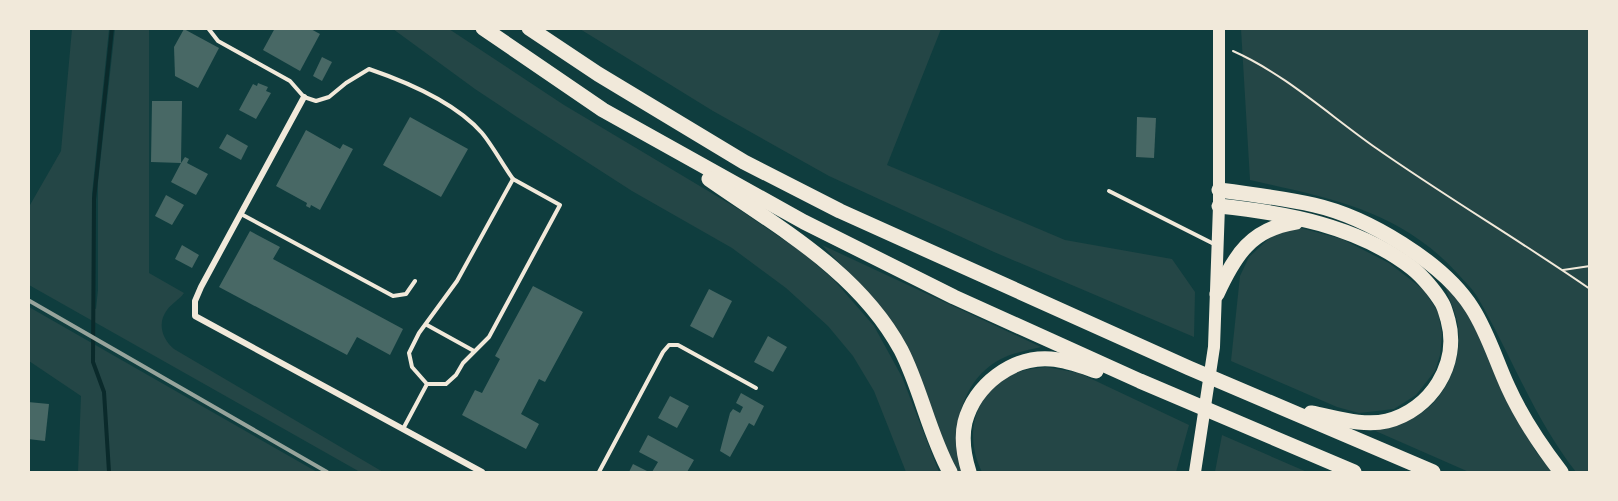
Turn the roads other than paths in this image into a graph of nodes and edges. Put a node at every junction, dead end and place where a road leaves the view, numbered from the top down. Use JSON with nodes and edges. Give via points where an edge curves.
{"nodes":[{"id":1,"x":208,"y":28,"type":"edge"},
{"id":2,"x":483,"y":28,"type":"edge"},
{"id":3,"x":529,"y":28,"type":"edge"},
{"id":4,"x":1218,"y":28,"type":"edge"},
{"id":5,"x":303,"y":97,"type":"junction"},
{"id":6,"x":642,"y":133,"type":"junction"},
{"id":7,"x":513,"y":179,"type":"junction"},
{"id":8,"x":1219,"y":190,"type":"junction"},
{"id":9,"x":1109,"y":191,"type":"dead end"},
{"id":10,"x":1220,"y":206,"type":"junction"},
{"id":11,"x":241,"y":213,"type":"junction"},
{"id":12,"x":1303,"y":220,"type":"junction"},
{"id":13,"x":1218,"y":246,"type":"junction"},
{"id":14,"x":415,"y":281,"type":"dead end"},
{"id":15,"x":1217,"y":294,"type":"junction"},
{"id":16,"x":427,"y":325,"type":"junction"},
{"id":17,"x":474,"y":351,"type":"junction"},
{"id":18,"x":1140,"y":381,"type":"junction"},
{"id":19,"x":427,"y":384,"type":"junction"},
{"id":20,"x":756,"y":387,"type":"dead end"},
{"id":21,"x":1281,"y":408,"type":"junction"},
{"id":22,"x":402,"y":429,"type":"junction"},
{"id":23,"x":482,"y":472,"type":"edge"},
{"id":24,"x":599,"y":472,"type":"edge"},
{"id":25,"x":950,"y":472,"type":"edge"},
{"id":26,"x":969,"y":472,"type":"edge"},
{"id":27,"x":1195,"y":472,"type":"edge"},
{"id":28,"x":1354,"y":472,"type":"edge"},
{"id":29,"x":1433,"y":472,"type":"edge"},
{"id":30,"x":1561,"y":472,"type":"edge"}],
"edges":[{"from":1,"to":5,"type":"lane","via":[[218,41],[290,81]]},
{"from":2,"to":6,"type":"highway"},
{"from":3,"to":21,"type":"highway","via":[[744,162],[840,211]]},
{"from":4,"to":8,"type":"main road"},
{"from":5,"to":7,"type":"lane","via":[[316,101],[329,98],[369,69],[406,82],[466,117],[483,134]]},
{"from":5,"to":11,"type":"street"},
{"from":6,"to":18,"type":"highway","via":[[804,222],[954,297]]},
{"from":6,"to":25,"type":"highway","via":[[820,256],[872,306],[901,350]]},
{"from":7,"to":16,"type":"lane","via":[[457,281]]},
{"from":7,"to":17,"type":"lane","via":[[560,205],[489,337]]},
{"from":8,"to":10,"type":"main road"},
{"from":8,"to":30,"type":"highway","via":[[1316,206],[1349,217],[1423,258],[1472,307],[1508,388]]},
{"from":9,"to":13,"type":"lane"},
{"from":10,"to":12,"type":"highway"},
{"from":10,"to":13,"type":"main road"},
{"from":11,"to":14,"type":"lane","via":[[393,296],[406,294]]},
{"from":11,"to":22,"type":"street","via":[[201,287],[195,301],[195,316]]},
{"from":12,"to":15,"type":"highway","via":[[1280,224],[1251,239]]},
{"from":12,"to":21,"type":"highway","via":[[1371,243],[1413,269],[1443,304],[1451,346],[1435,390],[1406,416],[1372,423]]},
{"from":13,"to":15,"type":"main road"},
{"from":15,"to":27,"type":"main road","via":[[1214,347]]},
{"from":16,"to":17,"type":"lane"},
{"from":16,"to":19,"type":"lane","via":[[409,353],[412,367]]},
{"from":17,"to":19,"type":"lane","via":[[446,384]]},
{"from":18,"to":26,"type":"highway","via":[[1050,359],[1008,367],[990,381],[970,408],[963,441]]},
{"from":18,"to":28,"type":"highway"},
{"from":19,"to":22,"type":"lane"},
{"from":20,"to":24,"type":"lane","via":[[678,345],[669,345]]},
{"from":21,"to":29,"type":"highway"},
{"from":22,"to":23,"type":"street"}]}
